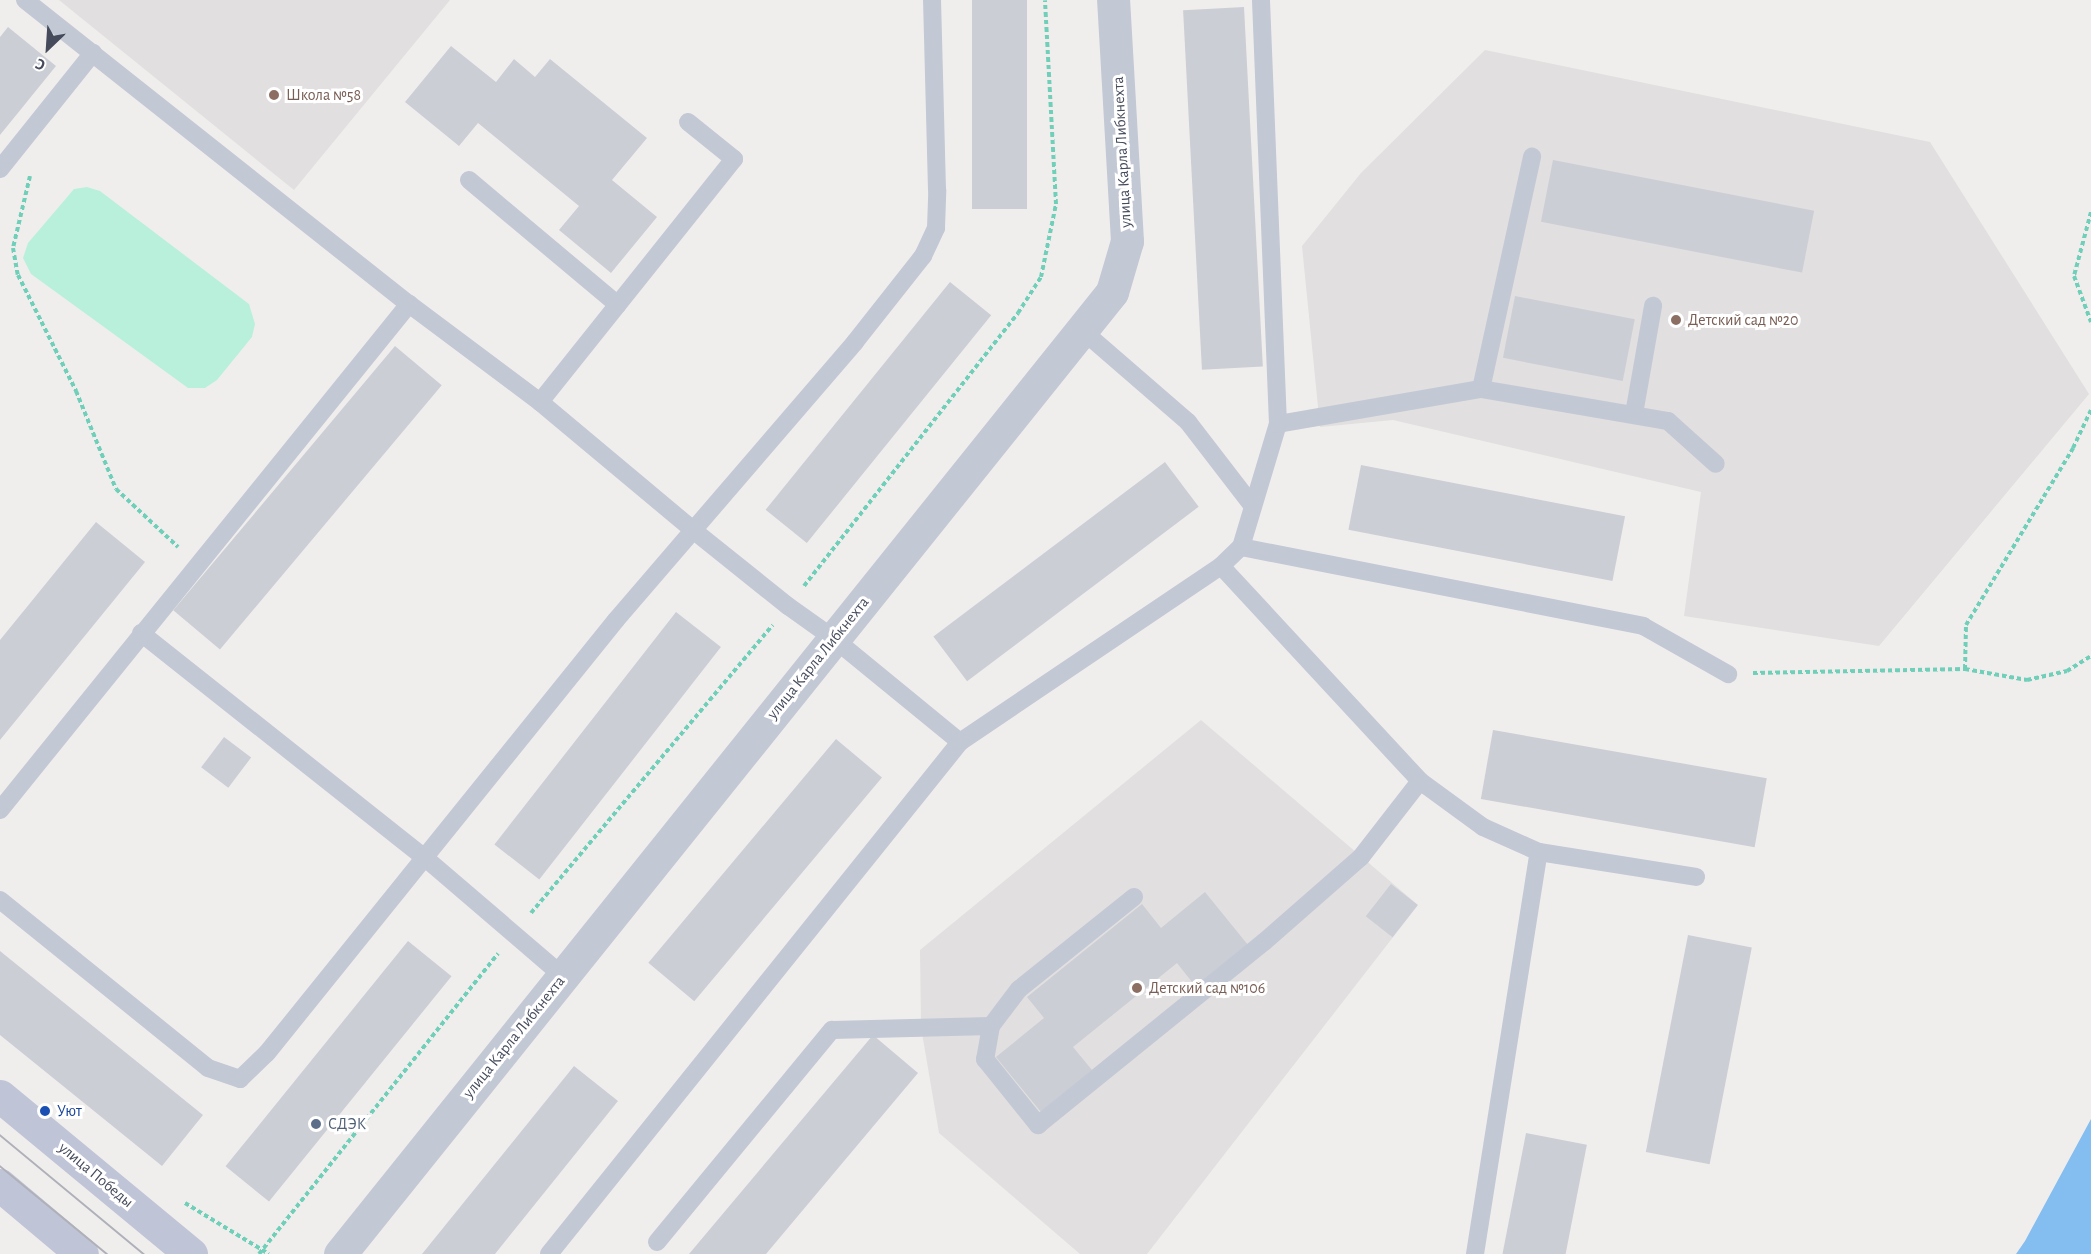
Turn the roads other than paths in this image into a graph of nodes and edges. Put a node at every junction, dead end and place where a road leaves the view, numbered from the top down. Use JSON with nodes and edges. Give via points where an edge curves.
{"nodes":[{"id":1,"x":25,"y":0,"type":"edge"},
{"id":2,"x":932,"y":0,"type":"edge"},
{"id":3,"x":1113,"y":0,"type":"edge"},
{"id":4,"x":1261,"y":0,"type":"edge"},
{"id":5,"x":93,"y":53,"type":"junction"},
{"id":6,"x":688,"y":122,"type":"dead end"},
{"id":7,"x":1532,"y":157,"type":"dead end"},
{"id":8,"x":0,"y":169,"type":"edge"},
{"id":9,"x":469,"y":180,"type":"dead end"},
{"id":10,"x":409,"y":304,"type":"junction"},
{"id":11,"x":618,"y":305,"type":"junction"},
{"id":12,"x":1653,"y":306,"type":"dead end"},
{"id":13,"x":1083,"y":331,"type":"junction"},
{"id":14,"x":1481,"y":388,"type":"junction"},
{"id":15,"x":540,"y":402,"type":"junction"},
{"id":16,"x":1634,"y":414,"type":"junction"},
{"id":17,"x":1278,"y":424,"type":"junction"},
{"id":18,"x":1716,"y":464,"type":"dead end"},
{"id":19,"x":1252,"y":505,"type":"junction"},
{"id":20,"x":693,"y":530,"type":"junction"},
{"id":21,"x":1241,"y":547,"type":"junction"},
{"id":22,"x":1221,"y":566,"type":"junction"},
{"id":23,"x":141,"y":633,"type":"junction"},
{"id":24,"x":833,"y":638,"type":"junction"},
{"id":25,"x":1728,"y":674,"type":"road end"},
{"id":26,"x":960,"y":742,"type":"junction"},
{"id":27,"x":1420,"y":781,"type":"junction"},
{"id":28,"x":0,"y":810,"type":"edge"},
{"id":29,"x":1539,"y":852,"type":"junction"},
{"id":30,"x":424,"y":857,"type":"junction"},
{"id":31,"x":1696,"y":877,"type":"dead end"},
{"id":32,"x":1134,"y":897,"type":"dead end"},
{"id":33,"x":0,"y":900,"type":"edge"},
{"id":34,"x":563,"y":976,"type":"junction"},
{"id":35,"x":992,"y":1026,"type":"junction"},
{"id":36,"x":0,"y":1096,"type":"edge"},
{"id":37,"x":0,"y":1185,"type":"edge"},
{"id":38,"x":657,"y":1242,"type":"dead end"},
{"id":39,"x":82,"y":1254,"type":"edge"},
{"id":40,"x":191,"y":1254,"type":"edge"},
{"id":41,"x":340,"y":1254,"type":"edge"},
{"id":42,"x":549,"y":1254,"type":"edge"},
{"id":43,"x":1475,"y":1254,"type":"edge"}],
"edges":[{"from":1,"to":5,"type":"lane"},
{"from":2,"to":20,"type":"lane","via":[[936,228],[923,256],[855,342]]},
{"from":3,"to":13,"type":"street","name":"улица Карла Либкнехта","via":[[1127,241],[1112,292]]},
{"from":4,"to":17,"type":"lane"},
{"from":5,"to":8,"type":"lane"},
{"from":5,"to":10,"type":"lane"},
{"from":6,"to":11,"type":"lane","via":[[734,159]]},
{"from":7,"to":14,"type":"lane"},
{"from":9,"to":11,"type":"lane"},
{"from":10,"to":15,"type":"lane"},
{"from":10,"to":23,"type":"lane"},
{"from":11,"to":15,"type":"lane"},
{"from":12,"to":16,"type":"lane"},
{"from":13,"to":19,"type":"lane","via":[[1188,422]]},
{"from":13,"to":24,"type":"street","name":"улица Карла Либкнехта"},
{"from":14,"to":16,"type":"lane"},
{"from":14,"to":17,"type":"lane"},
{"from":15,"to":20,"type":"lane"},
{"from":16,"to":18,"type":"lane","via":[[1668,421]]},
{"from":17,"to":19,"type":"lane"},
{"from":19,"to":21,"type":"lane"},
{"from":20,"to":24,"type":"lane"},
{"from":20,"to":30,"type":"lane"},
{"from":21,"to":22,"type":"lane"},
{"from":21,"to":25,"type":"lane","via":[[1643,626]]},
{"from":22,"to":26,"type":"lane"},
{"from":22,"to":27,"type":"lane"},
{"from":23,"to":28,"type":"lane"},
{"from":23,"to":30,"type":"lane"},
{"from":24,"to":26,"type":"lane"},
{"from":24,"to":34,"type":"street","name":"улица Карла Либкнехта"},
{"from":26,"to":42,"type":"lane"},
{"from":27,"to":29,"type":"lane","via":[[1483,827]]},
{"from":27,"to":35,"type":"lane","via":[[1361,858],[1038,1125],[984,1059]]},
{"from":29,"to":31,"type":"lane"},
{"from":29,"to":43,"type":"lane"},
{"from":30,"to":33,"type":"lane","via":[[267,1053],[240,1079],[208,1068]]},
{"from":30,"to":34,"type":"lane"},
{"from":32,"to":35,"type":"lane","via":[[1019,989]]},
{"from":34,"to":41,"type":"street","name":"улица Карла Либкнехта"},
{"from":35,"to":38,"type":"lane","via":[[832,1030]]},
{"from":36,"to":40,"type":"main road","name":"улица Победы"},
{"from":37,"to":39,"type":"main road"}]}
